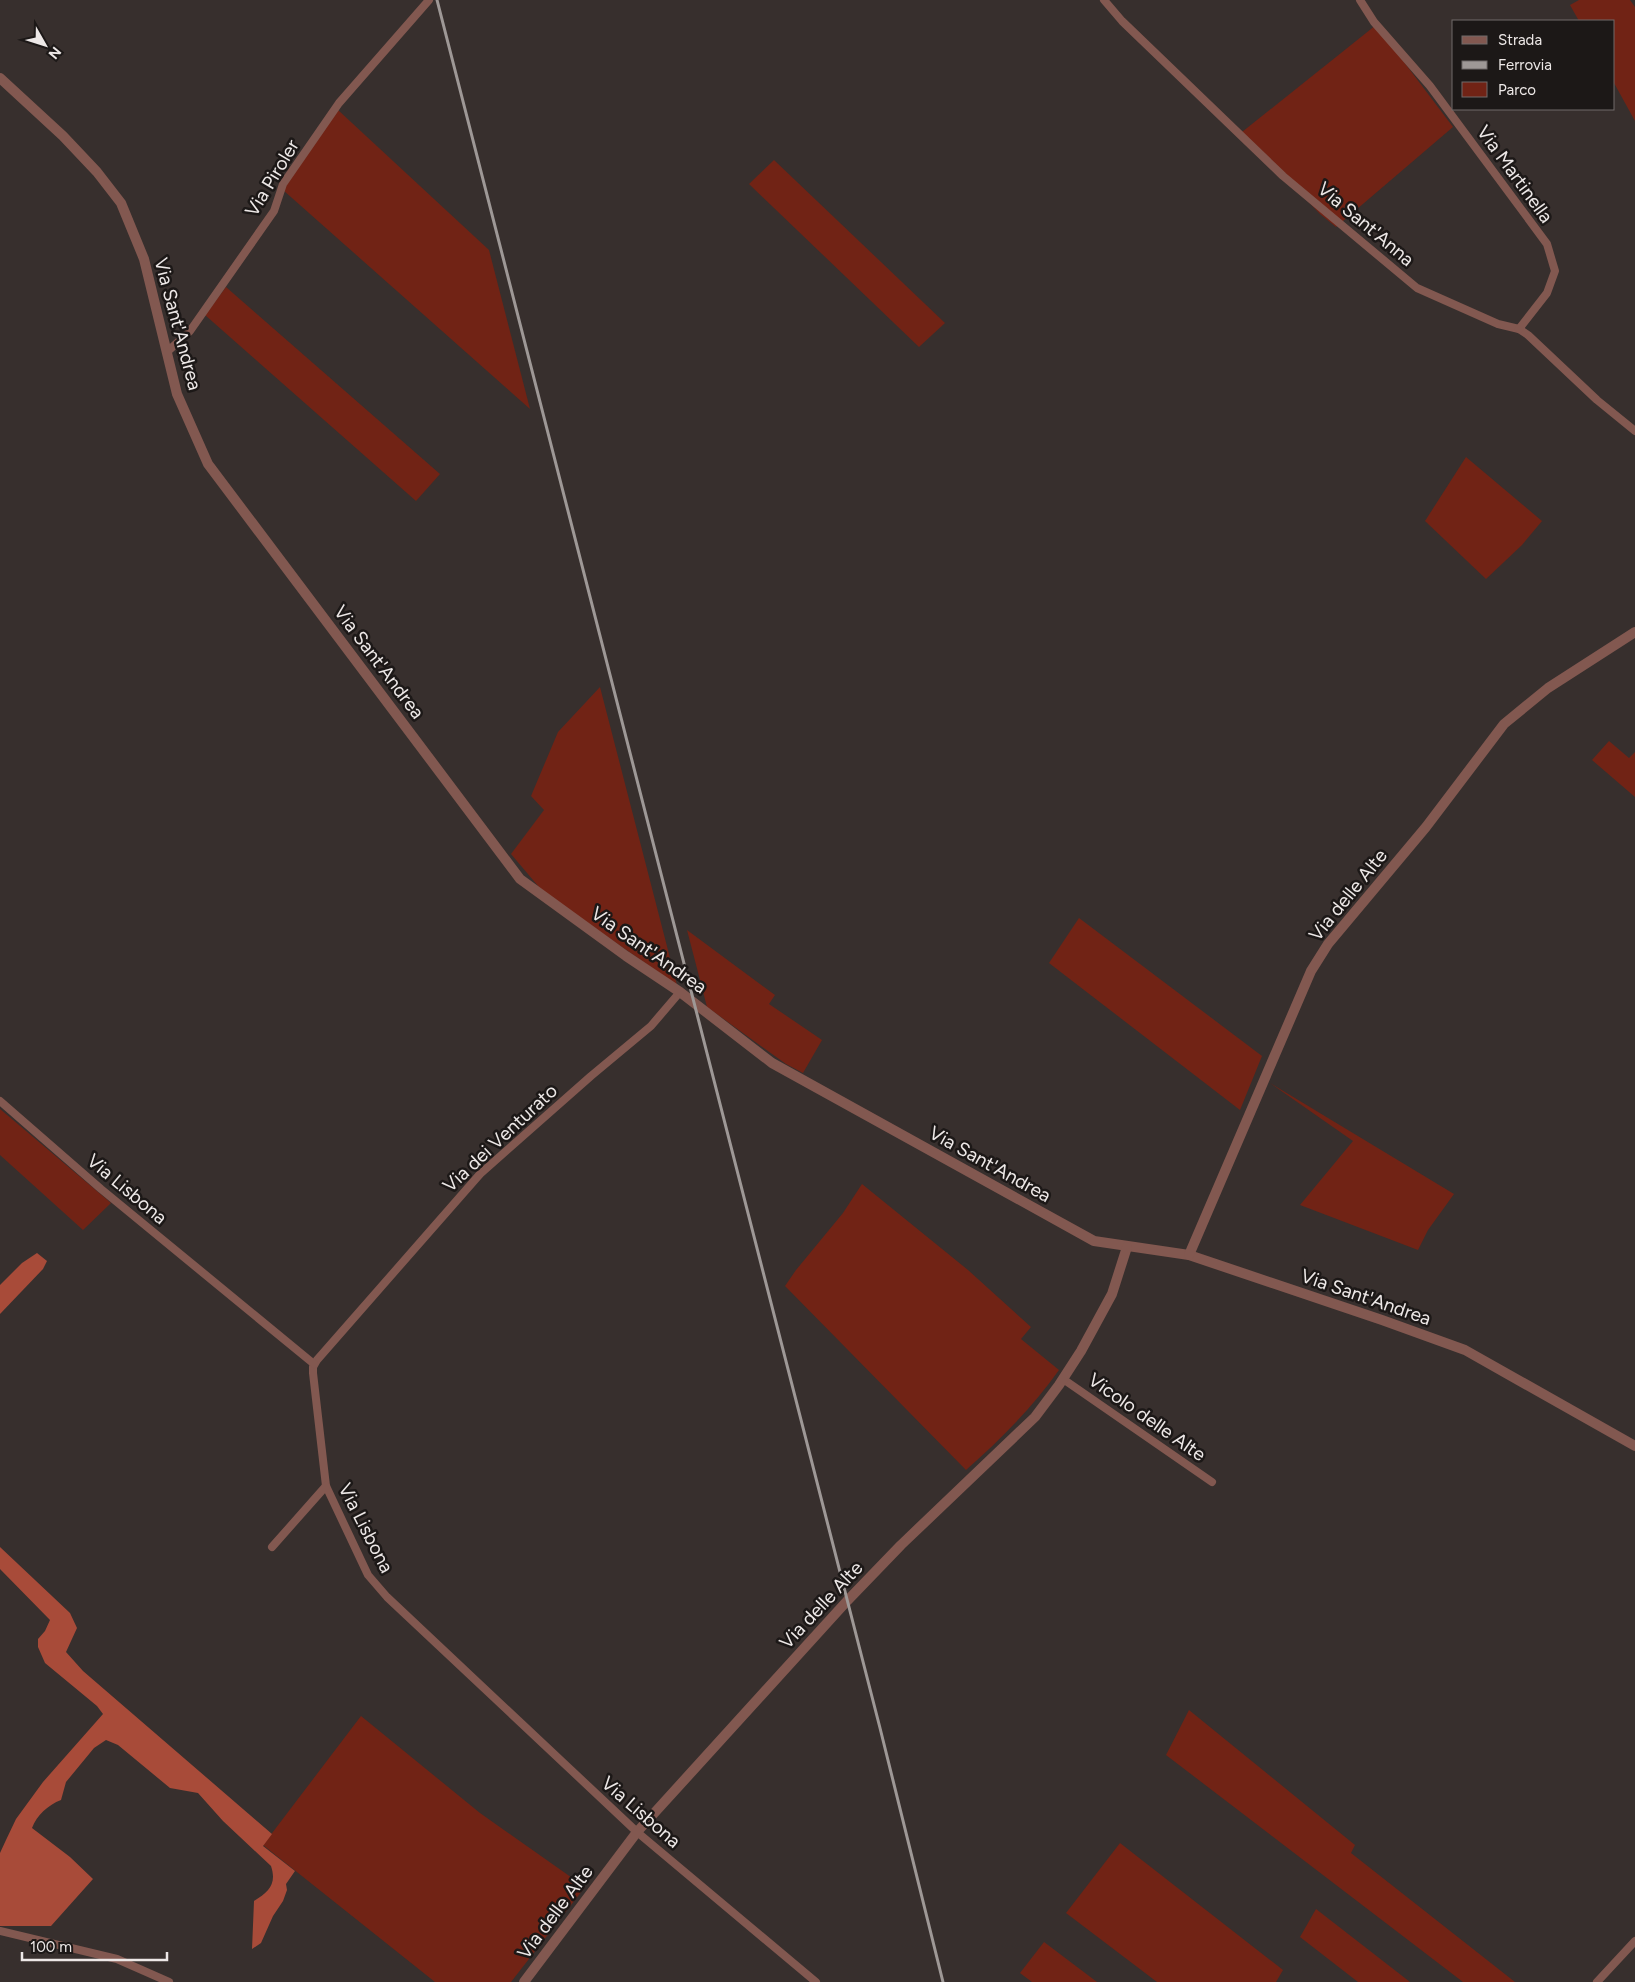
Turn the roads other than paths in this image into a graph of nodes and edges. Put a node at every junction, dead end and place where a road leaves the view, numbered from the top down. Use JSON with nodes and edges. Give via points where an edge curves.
{"nodes":[{"id":1,"x":429,"y":0,"type":"edge"},
{"id":2,"x":1104,"y":0,"type":"edge"},
{"id":3,"x":1360,"y":0,"type":"edge"},
{"id":4,"x":0,"y":78,"type":"edge"},
{"id":5,"x":1519,"y":330,"type":"junction"},
{"id":6,"x":167,"y":352,"type":"junction"},
{"id":7,"x":1635,"y":431,"type":"edge"},
{"id":8,"x":1635,"y":632,"type":"edge"},
{"id":9,"x":680,"y":992,"type":"junction"},
{"id":10,"x":0,"y":1101,"type":"edge"},
{"id":11,"x":1126,"y":1246,"type":"junction"},
{"id":12,"x":1189,"y":1255,"type":"junction"},
{"id":13,"x":314,"y":1364,"type":"junction"},
{"id":14,"x":1063,"y":1379,"type":"junction"},
{"id":15,"x":1635,"y":1446,"type":"edge"},
{"id":16,"x":1212,"y":1482,"type":"dead end"},
{"id":17,"x":326,"y":1486,"type":"junction"},
{"id":18,"x":272,"y":1547,"type":"dead end"},
{"id":19,"x":637,"y":1832,"type":"junction"},
{"id":20,"x":0,"y":1931,"type":"edge"},
{"id":21,"x":1635,"y":1941,"type":"edge"},
{"id":22,"x":169,"y":1982,"type":"edge"},
{"id":23,"x":524,"y":1982,"type":"edge"},
{"id":24,"x":816,"y":1982,"type":"edge"},
{"id":25,"x":1597,"y":1982,"type":"edge"}],
"edges":[{"from":1,"to":6,"type":"street","name":"Via Piroler","via":[[339,103],[283,184],[274,211],[190,331]]},
{"from":2,"to":5,"type":"street","name":"Via Sant'Anna","via":[[1283,176],[1417,288]]},
{"from":3,"to":5,"type":"street","name":"Via Martinella","via":[[1374,22],[1430,86],[1546,244],[1555,271],[1547,293]]},
{"from":4,"to":6,"type":"street","name":"Via Sant'Andrea","via":[[64,136],[121,203],[144,259]]},
{"from":5,"to":7,"type":"street","name":"Via Sant'Anna"},
{"from":6,"to":9,"type":"street","name":"Via Sant'Andrea","via":[[177,394],[208,464],[520,879]]},
{"from":8,"to":12,"type":"street","name":"Via delle Alte","via":[[1548,688],[1504,724],[1426,827],[1328,944],[1311,971]]},
{"from":9,"to":11,"type":"street","name":"Via Sant'Andrea","via":[[772,1063],[1094,1241]]},
{"from":9,"to":13,"type":"street","name":"Via dei Venturato","via":[[651,1026],[480,1174]]},
{"from":10,"to":13,"type":"street","name":"Via Lisbona","via":[[102,1190]]},
{"from":11,"to":12,"type":"street","name":"Via Sant'Andrea"},
{"from":11,"to":14,"type":"street","name":"Via delle Alte","via":[[1112,1294]]},
{"from":12,"to":15,"type":"street","name":"Via Sant'Andrea","via":[[1465,1350]]},
{"from":13,"to":17,"type":"street","name":"Via Lisbona","via":[[313,1385]]},
{"from":14,"to":16,"type":"street","name":"Vicolo delle Alte"},
{"from":14,"to":19,"type":"street","name":"Via delle Alte","via":[[1035,1416],[901,1545]]},
{"from":17,"to":18,"type":"street"},
{"from":17,"to":19,"type":"street","name":"Via Lisbona","via":[[368,1575],[387,1598]]},
{"from":19,"to":23,"type":"street","name":"Via delle Alte"},
{"from":19,"to":24,"type":"street","name":"Via Lisbona"},
{"from":20,"to":22,"type":"street","via":[[117,1958]]},
{"from":21,"to":25,"type":"street"}]}
